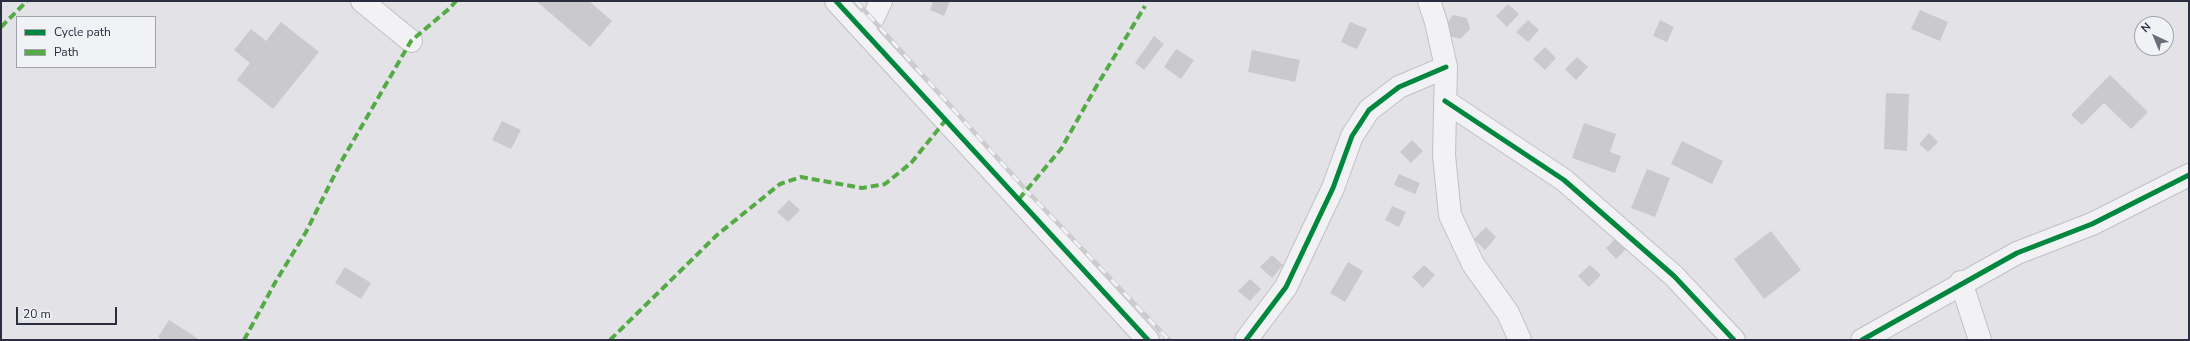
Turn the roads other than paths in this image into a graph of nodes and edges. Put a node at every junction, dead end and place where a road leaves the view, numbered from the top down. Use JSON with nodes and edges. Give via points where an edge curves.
{"nodes":[{"id":1,"x":362,"y":1,"type":"edge"},
{"id":2,"x":836,"y":1,"type":"edge"},
{"id":3,"x":881,"y":1,"type":"edge"},
{"id":4,"x":1428,"y":1,"type":"edge"},
{"id":5,"x":859,"y":26,"type":"junction"},
{"id":6,"x":411,"y":41,"type":"dead end"},
{"id":7,"x":1446,"y":67,"type":"junction"},
{"id":8,"x":1446,"y":101,"type":"junction"},
{"id":9,"x":2189,"y":175,"type":"edge"},
{"id":10,"x":1961,"y":282,"type":"junction"},
{"id":11,"x":1148,"y":340,"type":"edge"},
{"id":12,"x":1246,"y":340,"type":"edge"},
{"id":13,"x":1520,"y":340,"type":"edge"},
{"id":14,"x":1734,"y":340,"type":"edge"},
{"id":15,"x":1862,"y":340,"type":"edge"},
{"id":16,"x":1980,"y":340,"type":"edge"}],
"edges":[{"from":1,"to":6,"type":"street"},
{"from":2,"to":5,"type":"street"},
{"from":3,"to":5,"type":"street","via":[[873,18]]},
{"from":4,"to":7,"type":"street","via":[[1436,22]]},
{"from":5,"to":11,"type":"street"},
{"from":7,"to":8,"type":"street"},
{"from":7,"to":12,"type":"street","via":[[1399,87],[1369,110],[1352,136],[1333,188],[1286,287]]},
{"from":8,"to":13,"type":"street","via":[[1444,155],[1450,216],[1473,264],[1508,313]]},
{"from":8,"to":14,"type":"street","via":[[1564,180],[1674,276]]},
{"from":9,"to":10,"type":"street","via":[[2092,224],[2017,252]]},
{"from":10,"to":15,"type":"street"},
{"from":10,"to":16,"type":"street"}]}
